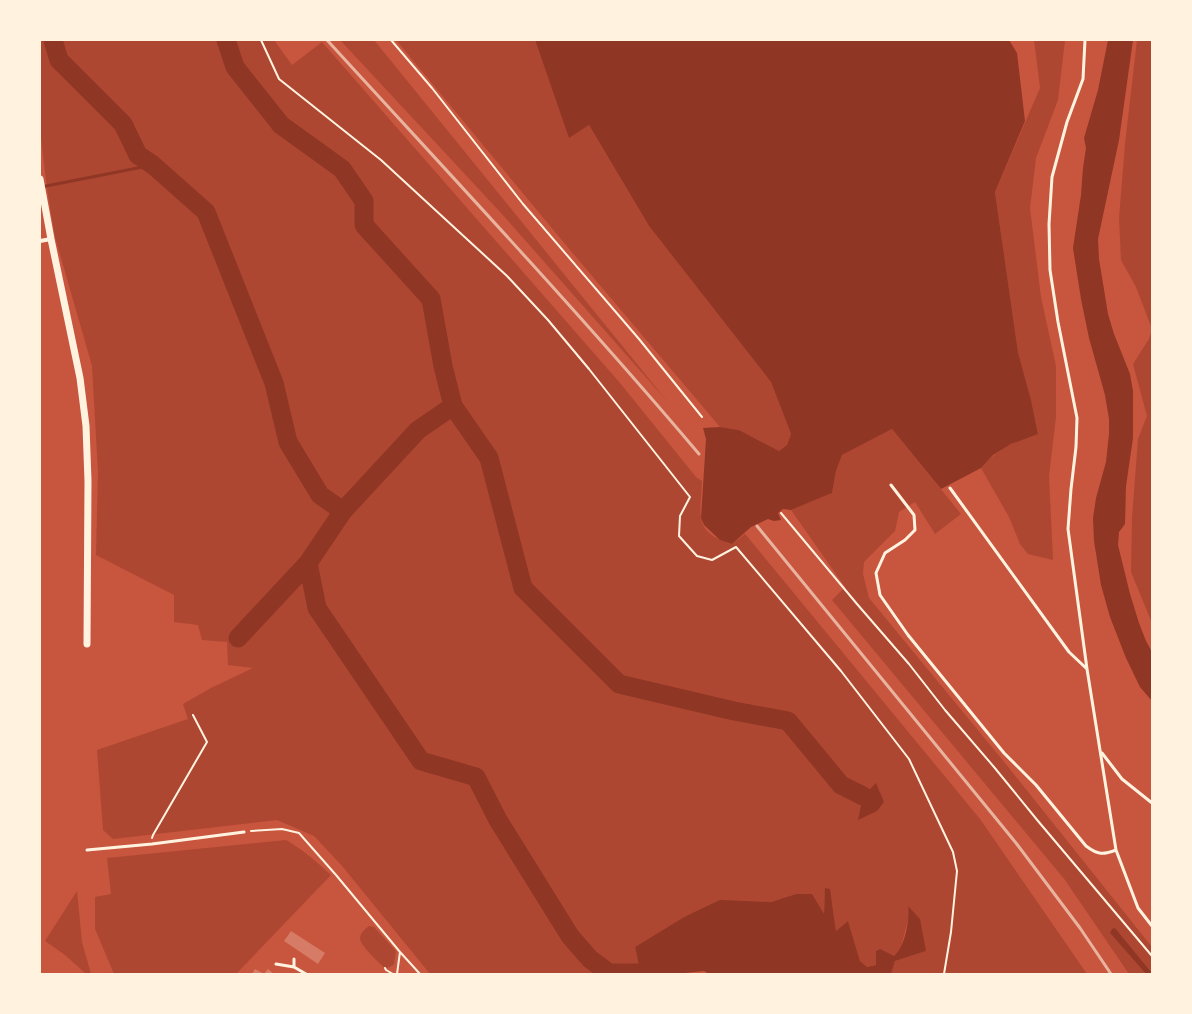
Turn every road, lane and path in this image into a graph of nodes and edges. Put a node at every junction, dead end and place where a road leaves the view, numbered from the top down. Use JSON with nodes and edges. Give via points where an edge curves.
{"nodes":[{"id":1,"x":261,"y":40,"type":"edge"},
{"id":2,"x":391,"y":40,"type":"edge"},
{"id":3,"x":1085,"y":40,"type":"edge"},
{"id":4,"x":40,"y":179,"type":"edge"},
{"id":5,"x":51,"y":239,"type":"junction"},
{"id":6,"x":40,"y":241,"type":"edge"},
{"id":7,"x":702,"y":417,"type":"dead end"},
{"id":8,"x":891,"y":485,"type":"dead end"},
{"id":9,"x":950,"y":488,"type":"dead end"},
{"id":10,"x":781,"y":513,"type":"dead end"},
{"id":11,"x":87,"y":644,"type":"dead end"},
{"id":12,"x":1088,"y":669,"type":"junction"},
{"id":13,"x":193,"y":715,"type":"dead end"},
{"id":14,"x":1101,"y":751,"type":"junction"},
{"id":15,"x":1152,"y":803,"type":"edge"},
{"id":16,"x":244,"y":832,"type":"joint"},
{"id":17,"x":152,"y":844,"type":"junction"},
{"id":18,"x":87,"y":850,"type":"dead end"},
{"id":19,"x":1116,"y":850,"type":"junction"},
{"id":20,"x":1152,"y":926,"type":"edge"},
{"id":21,"x":400,"y":952,"type":"junction"},
{"id":22,"x":1152,"y":956,"type":"edge"},
{"id":23,"x":294,"y":959,"type":"dead end"},
{"id":24,"x":276,"y":964,"type":"dead end"},
{"id":25,"x":294,"y":967,"type":"junction"},
{"id":26,"x":385,"y":968,"type":"dead end"},
{"id":27,"x":306,"y":974,"type":"edge"},
{"id":28,"x":394,"y":974,"type":"edge"},
{"id":29,"x":397,"y":974,"type":"edge"},
{"id":30,"x":420,"y":974,"type":"edge"},
{"id":31,"x":944,"y":974,"type":"edge"}],
"edges":[{"from":1,"to":31,"type":"path","via":[[279,79],[381,160],[507,276],[548,320],[690,497],[680,516],[679,536],[697,556],[712,560],[736,547],[841,670],[909,759],[953,852],[957,871],[952,932]]},
{"from":2,"to":7,"type":"path","via":[[523,204]]},
{"from":3,"to":12,"type":"lane","via":[[1083,79],[1067,122],[1052,177],[1050,270],[1077,418],[1068,529]]},
{"from":4,"to":5,"type":"street"},
{"from":5,"to":6,"type":"street"},
{"from":5,"to":11,"type":"street","via":[[80,378],[86,426]]},
{"from":8,"to":19,"type":"lane","via":[[914,515],[915,530],[885,553],[876,573],[880,596],[908,635],[1004,753],[1036,785],[1086,846],[1094,852],[1105,854]]},
{"from":9,"to":12,"type":"lane","via":[[1068,652]]},
{"from":10,"to":22,"type":"path"},
{"from":12,"to":14,"type":"lane"},
{"from":13,"to":17,"type":"path","via":[[207,742],[153,835]]},
{"from":14,"to":15,"type":"lane","via":[[1122,779]]},
{"from":14,"to":19,"type":"lane"},
{"from":16,"to":17,"type":"lane"},
{"from":16,"to":21,"type":"path","via":[[282,829],[299,833]]},
{"from":17,"to":18,"type":"lane"},
{"from":19,"to":20,"type":"lane","via":[[1138,908]]},
{"from":21,"to":29,"type":"path"},
{"from":21,"to":30,"type":"path"},
{"from":23,"to":25,"type":"lane"},
{"from":24,"to":25,"type":"lane"},
{"from":25,"to":27,"type":"lane"},
{"from":26,"to":28,"type":"path"}]}
